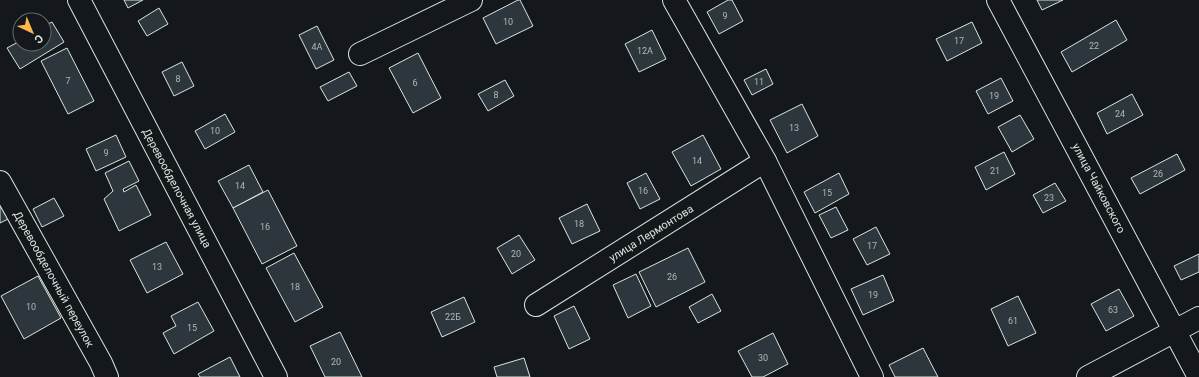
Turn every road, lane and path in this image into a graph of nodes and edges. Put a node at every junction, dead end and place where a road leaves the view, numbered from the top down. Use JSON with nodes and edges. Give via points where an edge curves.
{"nodes":[{"id":1,"x":79,"y":0,"type":"edge"},
{"id":2,"x":470,"y":0,"type":"edge"},
{"id":3,"x":674,"y":0,"type":"edge"},
{"id":4,"x":998,"y":0,"type":"edge"},
{"id":5,"x":360,"y":54,"type":"dead end"},
{"id":6,"x":765,"y":161,"type":"junction"},
{"id":7,"x":0,"y":182,"type":"edge"},
{"id":8,"x":536,"y":305,"type":"dead end"},
{"id":9,"x":1199,"y":318,"type":"edge"},
{"id":10,"x":1175,"y":332,"type":"junction"},
{"id":11,"x":107,"y":377,"type":"edge"},
{"id":12,"x":276,"y":377,"type":"edge"},
{"id":13,"x":872,"y":377,"type":"edge"},
{"id":14,"x":1088,"y":377,"type":"edge"},
{"id":15,"x":1199,"y":377,"type":"edge"}],
"edges":[{"from":1,"to":12,"type":"street","name":"Деревообделочная улица"},
{"from":2,"to":5,"type":"street"},
{"from":3,"to":6,"type":"street"},
{"from":4,"to":10,"type":"street","name":"улица Чайковского"},
{"from":6,"to":8,"type":"street","name":"улица Лермонтова"},
{"from":6,"to":13,"type":"street"},
{"from":7,"to":11,"type":"street","name":"Деревообделочный переулок"},
{"from":9,"to":10,"type":"street"},
{"from":10,"to":14,"type":"street"},
{"from":10,"to":15,"type":"street","name":"улица Чайковского"}]}
